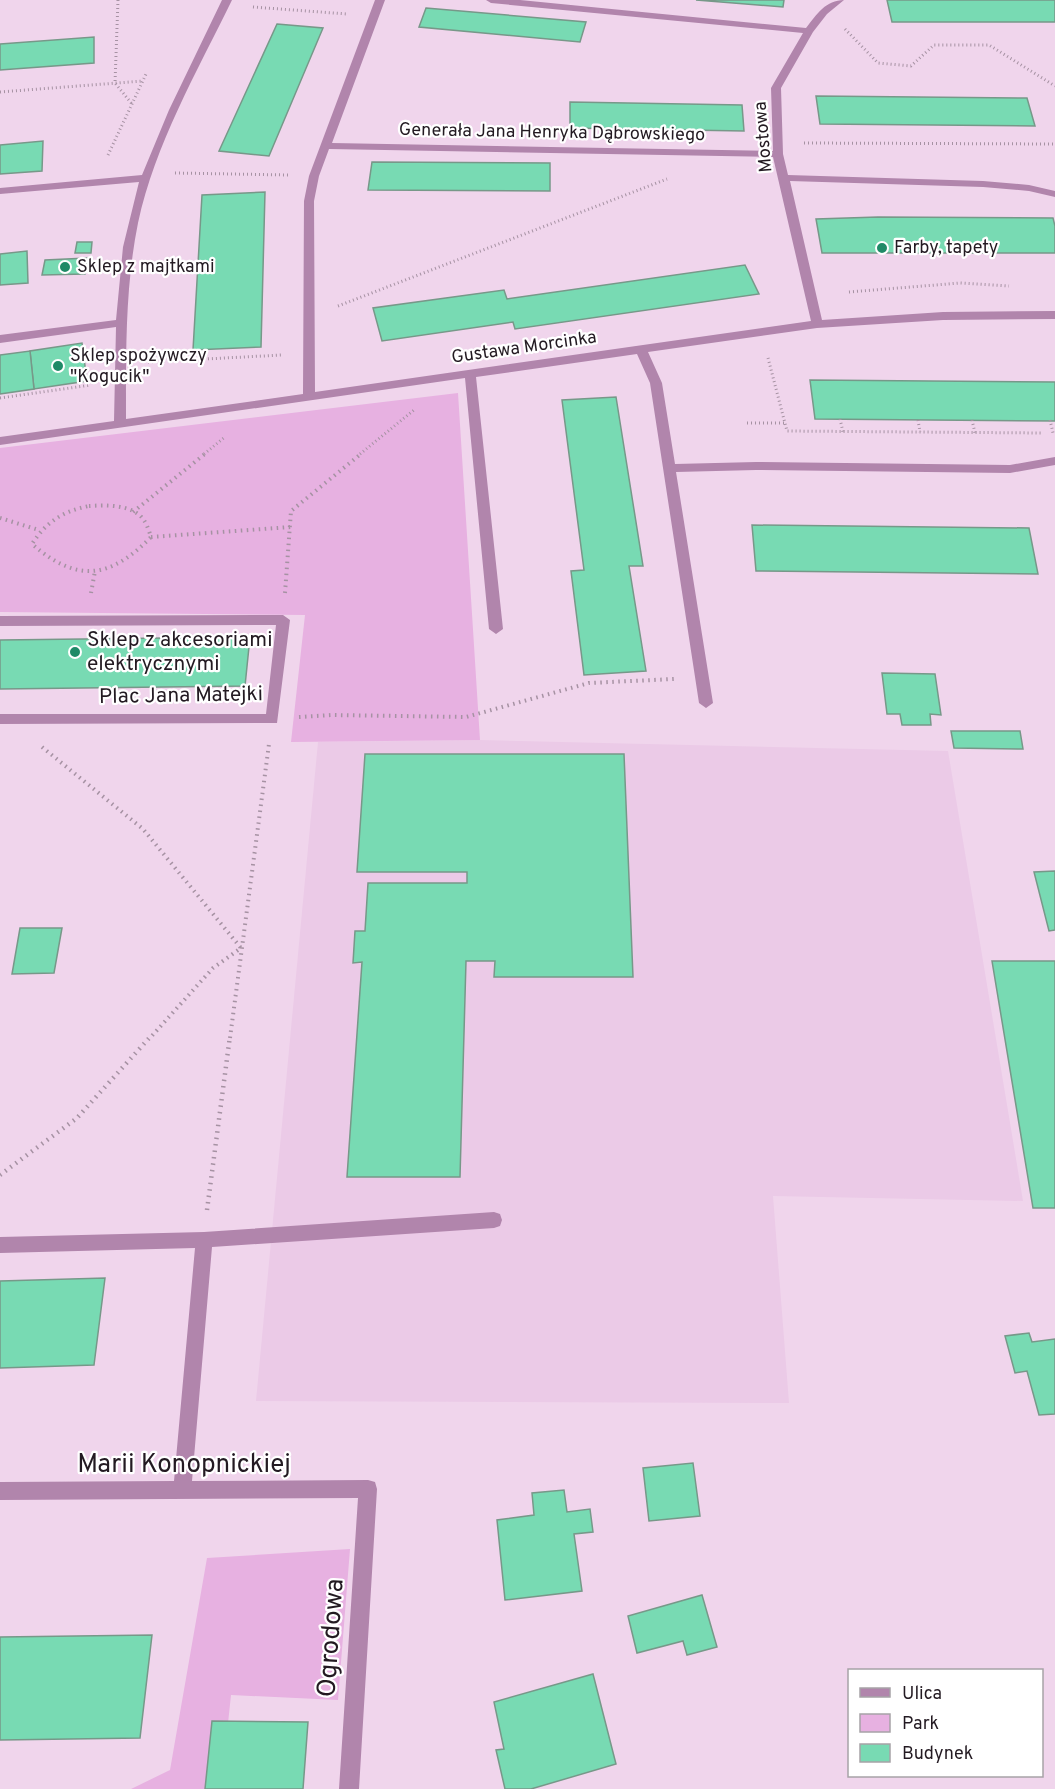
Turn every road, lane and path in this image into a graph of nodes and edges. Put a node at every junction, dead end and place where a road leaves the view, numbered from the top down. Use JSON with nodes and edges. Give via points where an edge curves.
{"nodes":[{"id":1,"x":118,"y":0,"type":"edge"},
{"id":2,"x":227,"y":0,"type":"edge"},
{"id":3,"x":380,"y":0,"type":"edge"},
{"id":4,"x":490,"y":0,"type":"edge"},
{"id":5,"x":839,"y":0,"type":"edge"},
{"id":6,"x":569,"y":4,"type":"edge"},
{"id":7,"x":252,"y":7,"type":"dead end"},
{"id":8,"x":351,"y":14,"type":"dead end"},
{"id":9,"x":844,"y":28,"type":"dead end"},
{"id":10,"x":809,"y":31,"type":"junction"},
{"id":11,"x":147,"y":72,"type":"dead end"},
{"id":12,"x":143,"y":81,"type":"junction"},
{"id":13,"x":115,"y":83,"type":"junction"},
{"id":14,"x":1055,"y":86,"type":"edge"},
{"id":15,"x":0,"y":92,"type":"edge"},
{"id":16,"x":132,"y":104,"type":"junction"},
{"id":17,"x":794,"y":142,"type":"dead end"},
{"id":18,"x":1055,"y":144,"type":"edge"},
{"id":19,"x":325,"y":146,"type":"junction"},
{"id":20,"x":778,"y":154,"type":"junction"},
{"id":21,"x":169,"y":173,"type":"dead end"},
{"id":22,"x":290,"y":176,"type":"dead end"},
{"id":23,"x":146,"y":178,"type":"junction"},
{"id":24,"x":669,"y":178,"type":"dead end"},
{"id":25,"x":783,"y":178,"type":"junction"},
{"id":26,"x":94,"y":183,"type":"junction"},
{"id":27,"x":0,"y":191,"type":"edge"},
{"id":28,"x":1055,"y":194,"type":"edge"},
{"id":29,"x":1055,"y":315,"type":"edge"},
{"id":30,"x":309,"y":317,"type":"junction"},
{"id":31,"x":121,"y":323,"type":"junction"},
{"id":32,"x":817,"y":324,"type":"junction"},
{"id":33,"x":758,"y":333,"type":"junction"},
{"id":34,"x":0,"y":339,"type":"edge"},
{"id":35,"x":641,"y":350,"type":"junction"},
{"id":36,"x":283,"y":355,"type":"dead end"},
{"id":37,"x":143,"y":363,"type":"dead end"},
{"id":38,"x":470,"y":374,"type":"junction"},
{"id":39,"x":93,"y":385,"type":"dead end"},
{"id":40,"x":309,"y":397,"type":"junction"},
{"id":41,"x":0,"y":398,"type":"edge"},
{"id":42,"x":419,"y":405,"type":"dead end"},
{"id":43,"x":840,"y":419,"type":"dead end"},
{"id":44,"x":918,"y":420,"type":"dead end"},
{"id":45,"x":972,"y":420,"type":"dead end"},
{"id":46,"x":1050,"y":420,"type":"dead end"},
{"id":47,"x":747,"y":423,"type":"dead end"},
{"id":48,"x":784,"y":423,"type":"junction"},
{"id":49,"x":120,"y":424,"type":"junction"},
{"id":50,"x":231,"y":432,"type":"dead end"},
{"id":51,"x":843,"y":432,"type":"junction"},
{"id":52,"x":920,"y":432,"type":"junction"},
{"id":53,"x":975,"y":433,"type":"junction"},
{"id":54,"x":1054,"y":434,"type":"edge"},
{"id":55,"x":0,"y":441,"type":"edge"},
{"id":56,"x":1055,"y":460,"type":"edge"},
{"id":57,"x":669,"y":468,"type":"junction"},
{"id":58,"x":133,"y":513,"type":"junction"},
{"id":59,"x":0,"y":518,"type":"edge"},
{"id":60,"x":291,"y":527,"type":"junction"},
{"id":61,"x":39,"y":530,"type":"junction"},
{"id":62,"x":151,"y":537,"type":"junction"},
{"id":63,"x":283,"y":620,"type":"junction"},
{"id":64,"x":0,"y":621,"type":"edge"},
{"id":65,"x":496,"y":628,"type":"dead end"},
{"id":66,"x":702,"y":677,"type":"junction"},
{"id":67,"x":706,"y":703,"type":"dead end"},
{"id":68,"x":4,"y":719,"type":"edge"},
{"id":69,"x":272,"y":719,"type":"junction"},
{"id":70,"x":241,"y":948,"type":"junction"},
{"id":71,"x":0,"y":1175,"type":"edge"},
{"id":72,"x":494,"y":1220,"type":"dead end"},
{"id":73,"x":204,"y":1240,"type":"junction"},
{"id":74,"x":0,"y":1245,"type":"edge"},
{"id":75,"x":182,"y":1490,"type":"junction"},
{"id":76,"x":368,"y":1490,"type":"joint"},
{"id":77,"x":0,"y":1491,"type":"edge"},
{"id":78,"x":349,"y":1789,"type":"edge"}],
"edges":[{"from":1,"to":13,"type":"path"},
{"from":2,"to":23,"type":"street"},
{"from":3,"to":19,"type":"street"},
{"from":4,"to":6,"type":"street"},
{"from":5,"to":10,"type":"street","name":"Mostowa"},
{"from":6,"to":10,"type":"street"},
{"from":7,"to":8,"type":"path"},
{"from":9,"to":14,"type":"path","via":[[878,63],[911,66],[934,45],[989,45]]},
{"from":10,"to":20,"type":"street","name":"Mostowa","via":[[776,88]]},
{"from":11,"to":12,"type":"path"},
{"from":12,"to":13,"type":"path"},
{"from":12,"to":16,"type":"path"},
{"from":13,"to":15,"type":"path"},
{"from":13,"to":16,"type":"path"},
{"from":16,"to":26,"type":"path"},
{"from":17,"to":18,"type":"path"},
{"from":19,"to":20,"type":"street","name":"Generała Jana Henryka Dąbrowskiego"},
{"from":19,"to":30,"type":"street","via":[[309,201]]},
{"from":20,"to":25,"type":"street","name":"Mostowa"},
{"from":21,"to":22,"type":"path"},
{"from":23,"to":26,"type":"street"},
{"from":23,"to":31,"type":"street","via":[[133,224]]},
{"from":24,"to":30,"type":"path"},
{"from":25,"to":28,"type":"street","via":[[982,184]]},
{"from":25,"to":32,"type":"street","name":"Mostowa"},
{"from":26,"to":27,"type":"street"},
{"from":29,"to":32,"type":"street","name":"Gustawa Morcinka","via":[[943,316]]},
{"from":30,"to":40,"type":"street"},
{"from":31,"to":34,"type":"street"},
{"from":31,"to":49,"type":"street"},
{"from":32,"to":33,"type":"street","name":"Gustawa Morcinka"},
{"from":33,"to":35,"type":"street","name":"Gustawa Morcinka"},
{"from":33,"to":48,"type":"path"},
{"from":35,"to":38,"type":"street","name":"Gustawa Morcinka"},
{"from":35,"to":57,"type":"street","via":[[656,383]]},
{"from":36,"to":37,"type":"path"},
{"from":38,"to":40,"type":"street","name":"Gustawa Morcinka"},
{"from":38,"to":65,"type":"street"},
{"from":39,"to":41,"type":"path"},
{"from":40,"to":49,"type":"street","name":"Gustawa Morcinka"},
{"from":42,"to":60,"type":"path","via":[[291,511]]},
{"from":43,"to":51,"type":"path"},
{"from":44,"to":52,"type":"path"},
{"from":45,"to":53,"type":"path"},
{"from":46,"to":54,"type":"path"},
{"from":47,"to":48,"type":"path"},
{"from":48,"to":51,"type":"path","via":[[787,431],[797,433]]},
{"from":49,"to":55,"type":"street","name":"Gustawa Morcinka"},
{"from":50,"to":58,"type":"path"},
{"from":51,"to":52,"type":"path"},
{"from":52,"to":53,"type":"path"},
{"from":53,"to":54,"type":"path"},
{"from":56,"to":57,"type":"street","via":[[1010,469]]},
{"from":57,"to":66,"type":"street"},
{"from":58,"to":61,"type":"path","via":[[126,508],[101,505],[76,507]]},
{"from":58,"to":62,"type":"path","via":[[143,519]]},
{"from":59,"to":61,"type":"path"},
{"from":60,"to":62,"type":"path"},
{"from":60,"to":63,"type":"path"},
{"from":61,"to":62,"type":"path","via":[[32,544],[46,558],[82,573],[109,568],[136,554]]},
{"from":63,"to":64,"type":"street"},
{"from":63,"to":69,"type":"street","name":"Plac Jana Matejki"},
{"from":66,"to":67,"type":"street"},
{"from":66,"to":69,"type":"path","via":[[589,683],[466,717],[332,715]]},
{"from":68,"to":69,"type":"street","name":"Plac Jana Matejki"},
{"from":68,"to":70,"type":"path","via":[[143,829]]},
{"from":69,"to":70,"type":"path"},
{"from":70,"to":71,"type":"path","via":[[213,968],[77,1118]]},
{"from":70,"to":73,"type":"path"},
{"from":72,"to":73,"type":"street"},
{"from":73,"to":74,"type":"street"},
{"from":73,"to":75,"type":"street"},
{"from":75,"to":76,"type":"street","name":"Marii Konopnickiej"},
{"from":75,"to":77,"type":"street","name":"Marii Konopnickiej"},
{"from":76,"to":78,"type":"street","name":"Ogrodowa"}]}
